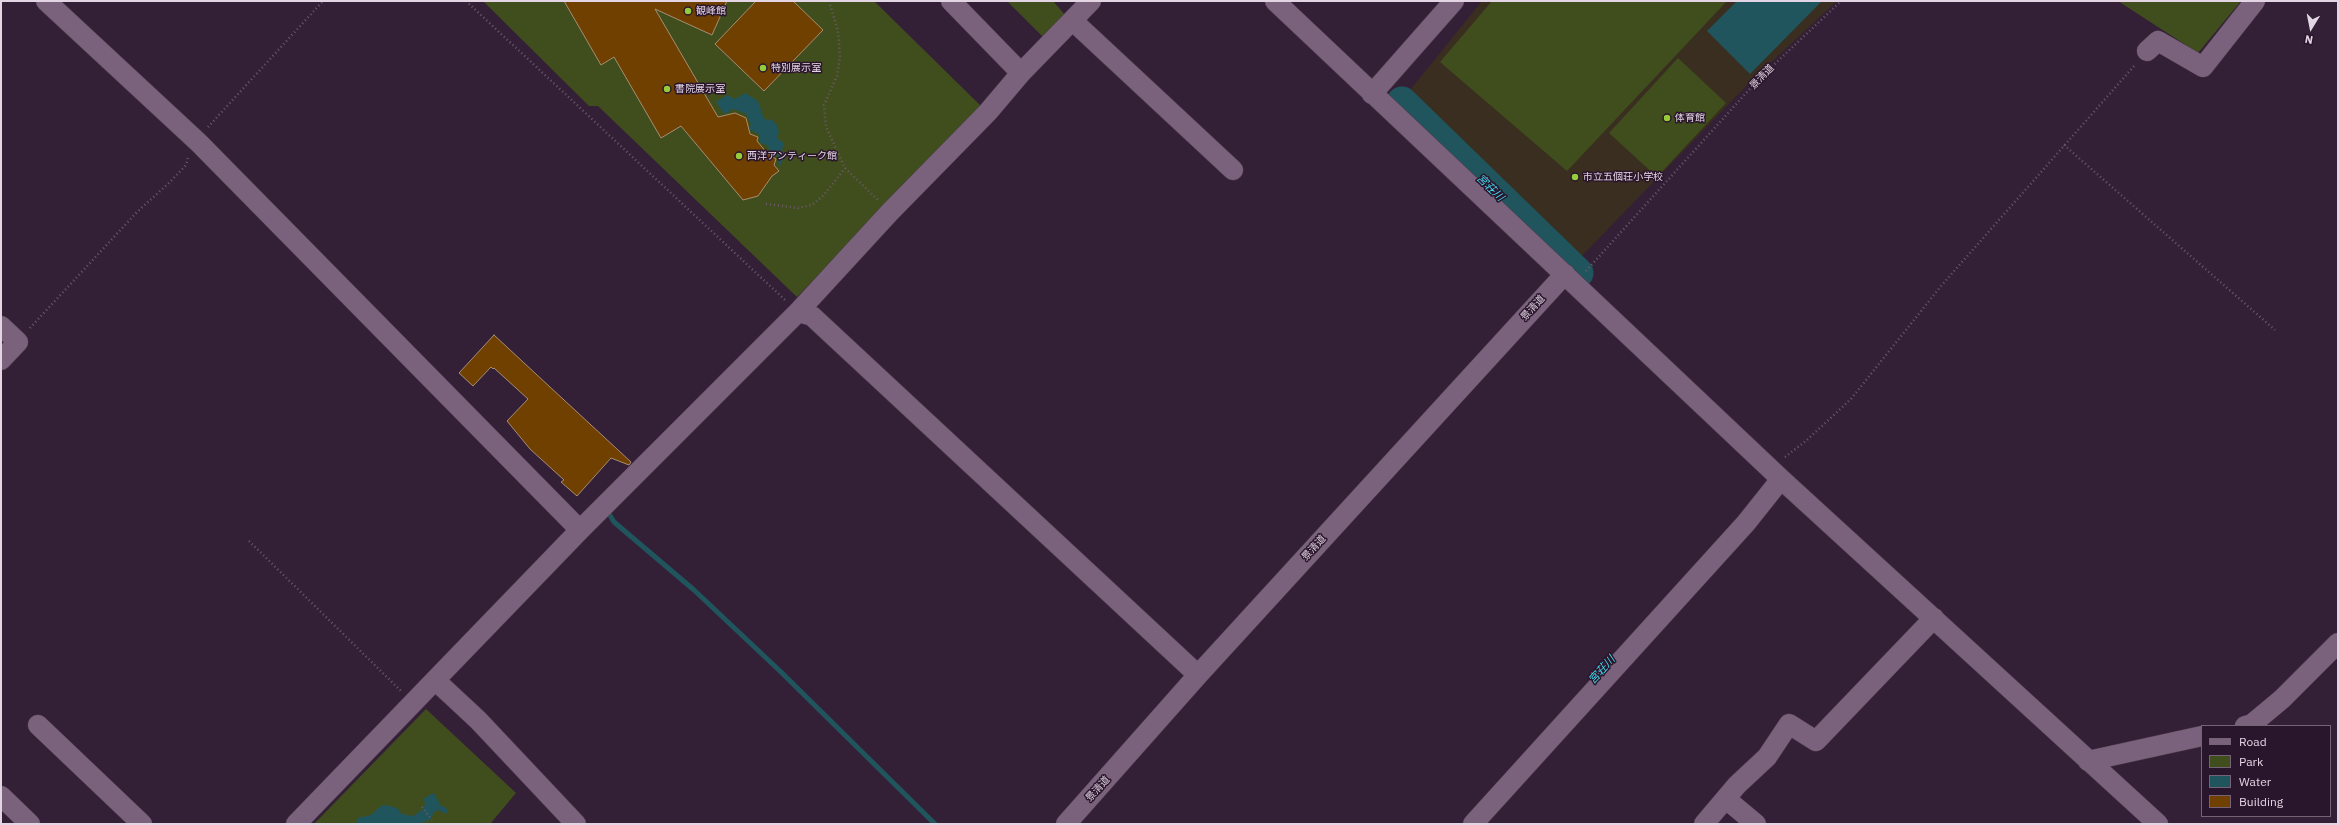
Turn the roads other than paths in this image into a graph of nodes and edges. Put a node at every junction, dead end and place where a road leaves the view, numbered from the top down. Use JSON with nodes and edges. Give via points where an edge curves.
{"nodes":[{"id":1,"x":46,"y":1,"type":"edge"},
{"id":2,"x":950,"y":1,"type":"edge"},
{"id":3,"x":1091,"y":1,"type":"edge"},
{"id":4,"x":1276,"y":1,"type":"edge"},
{"id":5,"x":1454,"y":1,"type":"edge"},
{"id":6,"x":2255,"y":1,"type":"edge"},
{"id":7,"x":1073,"y":21,"type":"junction"},
{"id":8,"x":2147,"y":51,"type":"road end"},
{"id":9,"x":1020,"y":73,"type":"junction"},
{"id":10,"x":1372,"y":94,"type":"junction"},
{"id":11,"x":1233,"y":170,"type":"dead end"},
{"id":12,"x":1570,"y":279,"type":"junction"},
{"id":13,"x":798,"y":312,"type":"junction"},
{"id":14,"x":1,"y":326,"type":"edge"},
{"id":15,"x":1,"y":360,"type":"edge"},
{"id":16,"x":1775,"y":474,"type":"junction"},
{"id":17,"x":580,"y":530,"type":"junction"},
{"id":18,"x":1934,"y":618,"type":"junction"},
{"id":19,"x":2338,"y":643,"type":"edge"},
{"id":20,"x":1198,"y":675,"type":"junction"},
{"id":21,"x":435,"y":680,"type":"junction"},
{"id":22,"x":38,"y":725,"type":"dead end"},
{"id":23,"x":2248,"y":725,"type":"edge"},
{"id":24,"x":2201,"y":736,"type":"edge"},
{"id":25,"x":2088,"y":761,"type":"junction"},
{"id":26,"x":1,"y":796,"type":"edge"},
{"id":27,"x":1726,"y":799,"type":"junction"},
{"id":28,"x":30,"y":824,"type":"edge"},
{"id":29,"x":142,"y":824,"type":"edge"},
{"id":30,"x":296,"y":824,"type":"edge"},
{"id":31,"x":576,"y":824,"type":"edge"},
{"id":32,"x":1066,"y":824,"type":"edge"},
{"id":33,"x":1473,"y":824,"type":"edge"},
{"id":34,"x":1704,"y":824,"type":"edge"},
{"id":35,"x":1756,"y":824,"type":"edge"},
{"id":36,"x":2158,"y":824,"type":"edge"}],
"edges":[{"from":1,"to":17,"type":"street","via":[[199,143]]},
{"from":2,"to":9,"type":"street"},
{"from":3,"to":7,"type":"street"},
{"from":4,"to":10,"type":"street"},
{"from":5,"to":10,"type":"street"},
{"from":6,"to":8,"type":"street","via":[[2203,67],[2158,41]]},
{"from":7,"to":9,"type":"street"},
{"from":7,"to":11,"type":"street"},
{"from":9,"to":13,"type":"street","via":[[988,112],[890,212]]},
{"from":10,"to":12,"type":"street"},
{"from":12,"to":16,"type":"street"},
{"from":12,"to":20,"type":"street","name":"景清道"},
{"from":13,"to":17,"type":"street"},
{"from":13,"to":20,"type":"street","via":[[812,316]]},
{"from":14,"to":15,"type":"street","via":[[18,342]]},
{"from":16,"to":18,"type":"street"},
{"from":16,"to":33,"type":"street","via":[[1746,523]]},
{"from":17,"to":21,"type":"street"},
{"from":18,"to":25,"type":"street"},
{"from":18,"to":27,"type":"street","via":[[1816,741],[1790,724],[1767,757]]},
{"from":19,"to":23,"type":"street","via":[[2282,699]]},
{"from":20,"to":32,"type":"street","name":"景清道"},
{"from":21,"to":30,"type":"street"},
{"from":21,"to":31,"type":"street","via":[[478,720]]},
{"from":22,"to":29,"type":"street"},
{"from":24,"to":25,"type":"street"},
{"from":25,"to":36,"type":"street"},
{"from":26,"to":28,"type":"street"},
{"from":27,"to":34,"type":"street"},
{"from":27,"to":35,"type":"street"}]}
